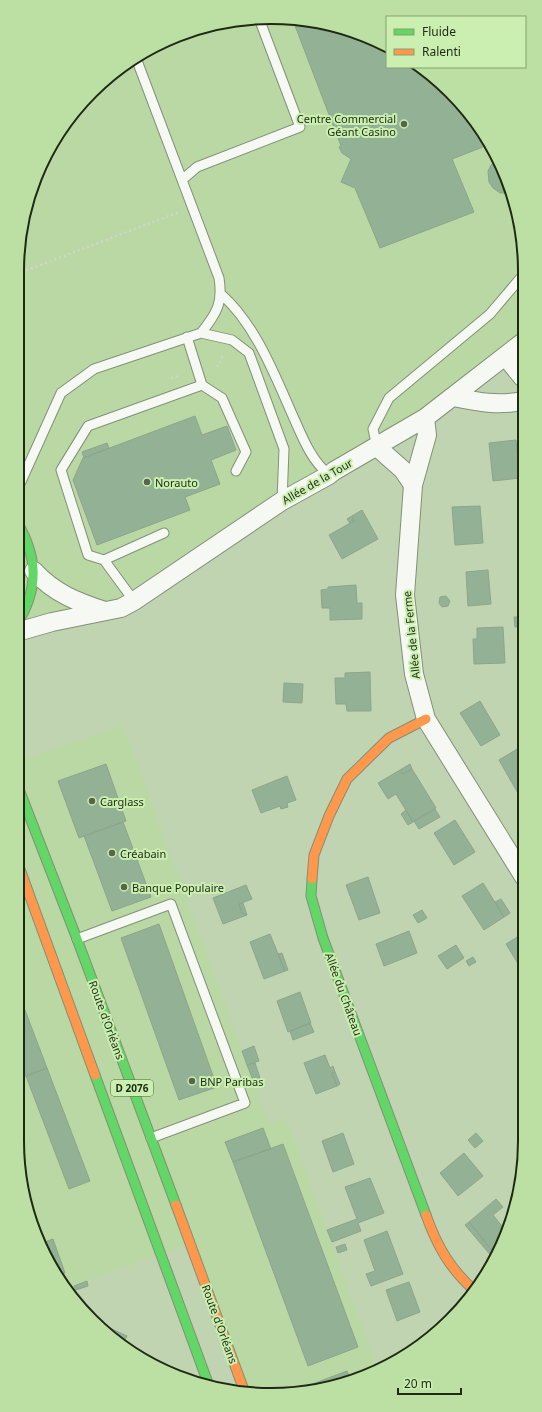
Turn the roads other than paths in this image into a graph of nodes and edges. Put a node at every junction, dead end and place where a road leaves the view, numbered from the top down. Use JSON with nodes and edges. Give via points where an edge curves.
{"nodes":[{"id":1,"x":261,"y":25,"type":"edge"},
{"id":2,"x":138,"y":63,"type":"edge"},
{"id":3,"x":183,"y":180,"type":"junction"},
{"id":4,"x":518,"y":281,"type":"edge"},
{"id":5,"x":221,"y":294,"type":"junction"},
{"id":6,"x":201,"y":333,"type":"junction"},
{"id":7,"x":187,"y":338,"type":"junction"},
{"id":8,"x":518,"y":346,"type":"edge"},
{"id":9,"x":505,"y":356,"type":"junction"},
{"id":10,"x":518,"y":372,"type":"edge"},
{"id":11,"x":202,"y":384,"type":"junction"},
{"id":12,"x":453,"y":397,"type":"junction"},
{"id":13,"x":518,"y":402,"type":"edge"},
{"id":14,"x":425,"y":418,"type":"junction"},
{"id":15,"x":377,"y":447,"type":"junction"},
{"id":16,"x":236,"y":471,"type":"dead end"},
{"id":17,"x":24,"y":475,"type":"edge"},
{"id":18,"x":329,"y":475,"type":"junction"},
{"id":19,"x":413,"y":485,"type":"junction"},
{"id":20,"x":282,"y":501,"type":"junction"},
{"id":21,"x":164,"y":533,"type":"dead end"},
{"id":22,"x":24,"y":535,"type":"edge"},
{"id":23,"x":104,"y":560,"type":"junction"},
{"id":24,"x":34,"y":571,"type":"junction"},
{"id":25,"x":134,"y":601,"type":"junction"},
{"id":26,"x":24,"y":611,"type":"edge"},
{"id":27,"x":106,"y":611,"type":"junction"},
{"id":28,"x":24,"y":630,"type":"edge"},
{"id":29,"x":426,"y":719,"type":"junction"},
{"id":30,"x":24,"y":802,"type":"edge"},
{"id":31,"x":518,"y":867,"type":"edge"},
{"id":32,"x":24,"y":880,"type":"edge"},
{"id":33,"x":77,"y":939,"type":"junction"},
{"id":34,"x":151,"y":1138,"type":"junction"},
{"id":35,"x":470,"y":1287,"type":"edge"},
{"id":36,"x":207,"y":1380,"type":"edge"},
{"id":37,"x":243,"y":1386,"type":"edge"}],
"edges":[{"from":1,"to":3,"type":"lane","via":[[300,127],[197,167]]},
{"from":2,"to":3,"type":"lane"},
{"from":3,"to":5,"type":"lane","via":[[219,278]]},
{"from":4,"to":15,"type":"lane","via":[[490,314],[389,398],[374,429]]},
{"from":5,"to":6,"type":"lane","via":[[216,314]]},
{"from":5,"to":18,"type":"lane","via":[[235,306],[247,325],[282,392],[308,450],[319,467]]},
{"from":6,"to":7,"type":"lane"},
{"from":6,"to":20,"type":"lane","via":[[232,340],[249,353],[284,449]]},
{"from":7,"to":11,"type":"lane"},
{"from":7,"to":17,"type":"lane","via":[[94,369],[62,393]]},
{"from":8,"to":9,"type":"street","name":"Allée de la Tour"},
{"from":9,"to":10,"type":"street"},
{"from":9,"to":12,"type":"street","name":"Allée de la Tour"},
{"from":11,"to":16,"type":"lane","via":[[222,398],[246,452]]},
{"from":11,"to":23,"type":"lane","via":[[88,426],[60,470],[88,555]]},
{"from":12,"to":13,"type":"street","via":[[478,403]]},
{"from":12,"to":14,"type":"street","name":"Allée de la Tour"},
{"from":14,"to":15,"type":"street","name":"Allée de la Tour"},
{"from":14,"to":19,"type":"street","name":"Allée de la Ferme","via":[[427,435]]},
{"from":15,"to":18,"type":"street","name":"Allée de la Tour"},
{"from":15,"to":19,"type":"street","via":[[402,470]]},
{"from":18,"to":20,"type":"street","name":"Allée de la Tour"},
{"from":19,"to":29,"type":"street","name":"Allée de la Ferme","via":[[405,595],[414,674]]},
{"from":20,"to":25,"type":"street","name":"Allée de la Tour"},
{"from":21,"to":23,"type":"lane"},
{"from":22,"to":24,"type":"main road"},
{"from":23,"to":25,"type":"lane"},
{"from":24,"to":26,"type":"main road","via":[[30,600]]},
{"from":24,"to":27,"type":"street","via":[[45,583],[71,600]]},
{"from":25,"to":27,"type":"street","name":"Allée de la Tour","via":[[121,608]]},
{"from":27,"to":28,"type":"street","name":"Allée de la Tour"},
{"from":29,"to":31,"type":"street","name":"Allée de la Ferme"},
{"from":29,"to":35,"type":"main road","name":"Allée du Château","via":[[389,738],[347,779],[314,855],[311,896],[323,938],[436,1243],[460,1278]]},
{"from":30,"to":33,"type":"main road","name":"Route d'Orléans","number":"D 2076"},
{"from":32,"to":36,"type":"main road","number":"D 2076"},
{"from":33,"to":34,"type":"main road","name":"Route d'Orléans","number":"D 2076"},
{"from":33,"to":34,"type":"lane","via":[[171,904],[177,919],[245,1103]]},
{"from":34,"to":37,"type":"main road","name":"Route d'Orléans","number":"D 2076"}]}
